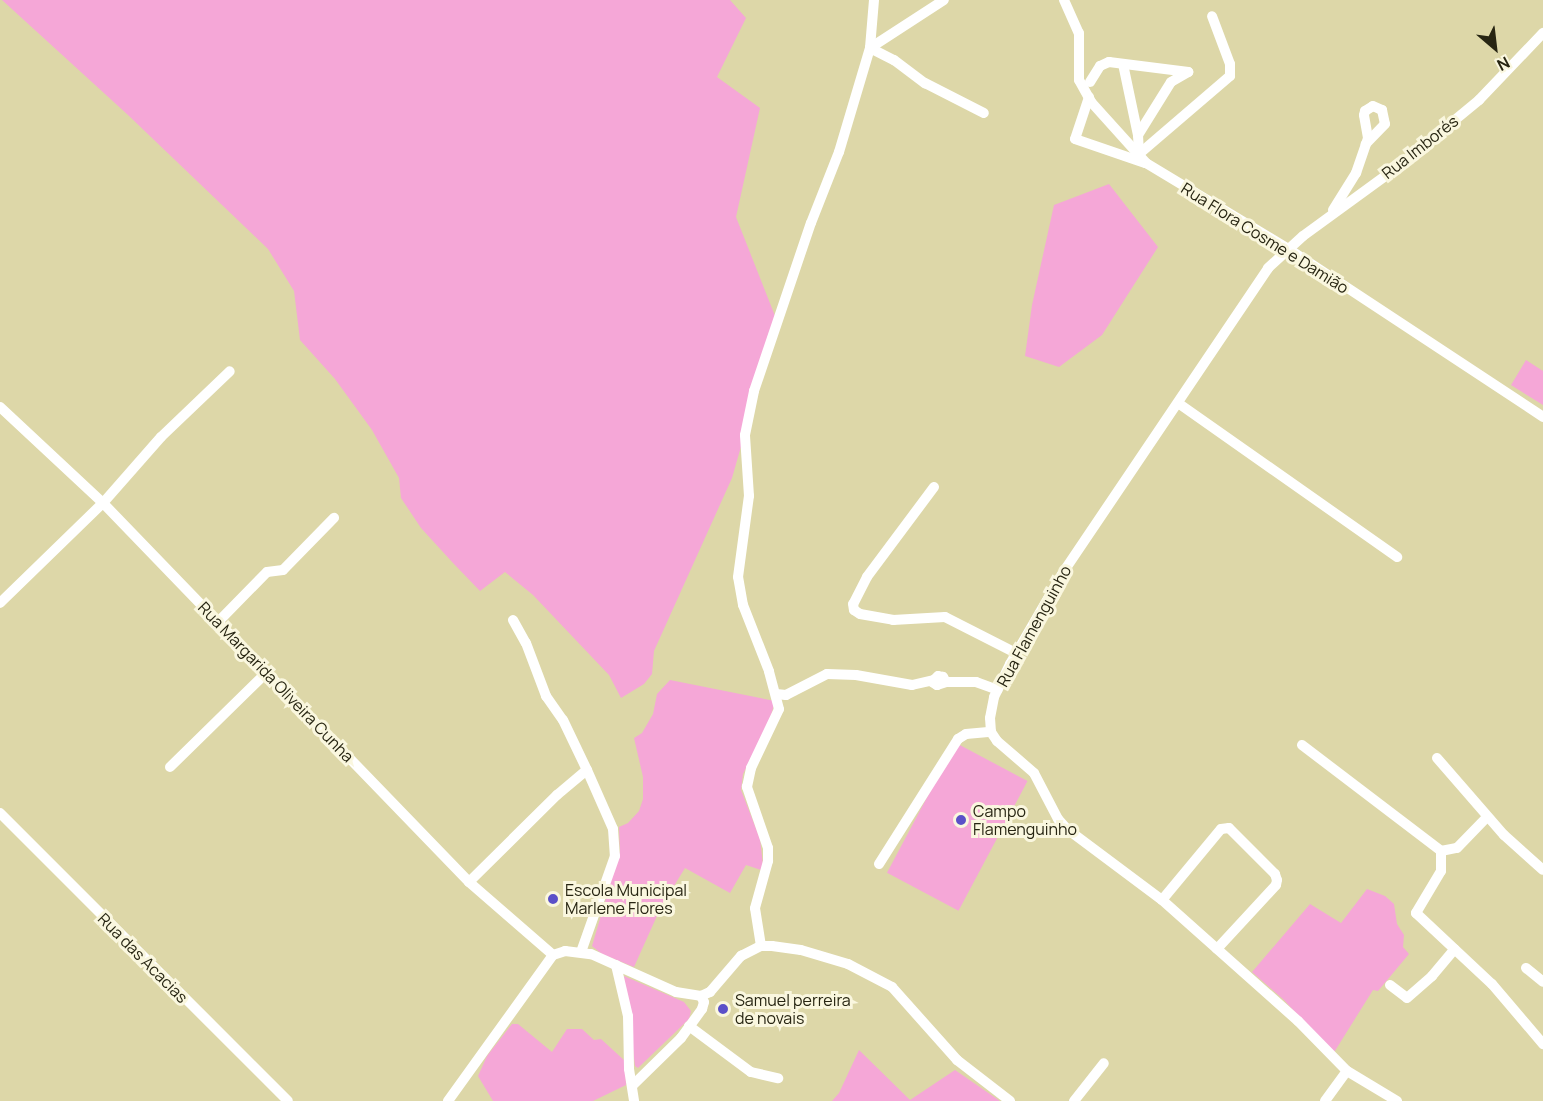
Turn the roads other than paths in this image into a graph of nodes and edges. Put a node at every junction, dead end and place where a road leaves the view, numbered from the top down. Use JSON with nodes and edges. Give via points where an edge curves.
{"nodes":[{"id":1,"x":873,"y":0,"type":"edge"},
{"id":2,"x":944,"y":0,"type":"edge"},
{"id":3,"x":1064,"y":0,"type":"edge"},
{"id":4,"x":1212,"y":16,"type":"dead end"},
{"id":5,"x":1543,"y":33,"type":"edge"},
{"id":6,"x":870,"y":48,"type":"junction"},
{"id":7,"x":1123,"y":64,"type":"junction"},
{"id":8,"x":1090,"y":82,"type":"dead end"},
{"id":9,"x":1089,"y":97,"type":"junction"},
{"id":10,"x":984,"y":113,"type":"dead end"},
{"id":11,"x":1138,"y":135,"type":"junction"},
{"id":12,"x":1366,"y":144,"type":"dead end"},
{"id":13,"x":1142,"y":158,"type":"junction"},
{"id":14,"x":1329,"y":216,"type":"junction"},
{"id":15,"x":1287,"y":248,"type":"junction"},
{"id":16,"x":230,"y":371,"type":"dead end"},
{"id":17,"x":1178,"y":403,"type":"junction"},
{"id":18,"x":0,"y":407,"type":"edge"},
{"id":19,"x":1543,"y":417,"type":"edge"},
{"id":20,"x":934,"y":487,"type":"dead end"},
{"id":21,"x":103,"y":503,"type":"junction"},
{"id":22,"x":334,"y":518,"type":"dead end"},
{"id":23,"x":1398,"y":557,"type":"dead end"},
{"id":24,"x":0,"y":603,"type":"edge"},
{"id":25,"x":513,"y":620,"type":"dead end"},
{"id":26,"x":218,"y":622,"type":"junction"},
{"id":27,"x":1016,"y":653,"type":"junction"},
{"id":28,"x":267,"y":672,"type":"junction"},
{"id":29,"x":998,"y":690,"type":"junction"},
{"id":30,"x":776,"y":694,"type":"junction"},
{"id":31,"x":991,"y":732,"type":"junction"},
{"id":32,"x":1302,"y":745,"type":"dead end"},
{"id":33,"x":1437,"y":758,"type":"dead end"},
{"id":34,"x":170,"y":767,"type":"dead end"},
{"id":35,"x":587,"y":770,"type":"junction"},
{"id":36,"x":0,"y":813,"type":"edge"},
{"id":37,"x":1487,"y":817,"type":"junction"},
{"id":38,"x":1441,"y":851,"type":"junction"},
{"id":39,"x":879,"y":864,"type":"dead end"},
{"id":40,"x":1543,"y":870,"type":"edge"},
{"id":41,"x":469,"y":882,"type":"junction"},
{"id":42,"x":1162,"y":900,"type":"junction"},
{"id":43,"x":761,"y":946,"type":"junction"},
{"id":44,"x":1217,"y":949,"type":"junction"},
{"id":45,"x":1455,"y":949,"type":"junction"},
{"id":46,"x":581,"y":952,"type":"junction"},
{"id":47,"x":553,"y":956,"type":"junction"},
{"id":48,"x":616,"y":965,"type":"junction"},
{"id":49,"x":1526,"y":968,"type":"dead end"},
{"id":50,"x":1543,"y":982,"type":"edge"},
{"id":51,"x":1390,"y":985,"type":"dead end"},
{"id":52,"x":701,"y":996,"type":"junction"},
{"id":53,"x":689,"y":1026,"type":"junction"},
{"id":54,"x":1543,"y":1044,"type":"edge"},
{"id":55,"x":1104,"y":1063,"type":"dead end"},
{"id":56,"x":1347,"y":1071,"type":"junction"},
{"id":57,"x":778,"y":1078,"type":"dead end"},
{"id":58,"x":633,"y":1084,"type":"junction"},
{"id":59,"x":282,"y":1099,"type":"edge"},
{"id":60,"x":448,"y":1101,"type":"edge"},
{"id":61,"x":634,"y":1101,"type":"edge"},
{"id":62,"x":1010,"y":1101,"type":"edge"},
{"id":63,"x":1074,"y":1101,"type":"edge"},
{"id":64,"x":1325,"y":1101,"type":"edge"},
{"id":65,"x":1397,"y":1101,"type":"edge"}],
"edges":[{"from":1,"to":6,"type":"street"},
{"from":2,"to":6,"type":"street"},
{"from":3,"to":9,"type":"street","name":"Rua Flora Cosme e Damião","via":[[1079,33],[1079,80]]},
{"from":4,"to":13,"type":"street","via":[[1232,69],[1230,76]]},
{"from":5,"to":14,"type":"street","name":"Rua Imborés","via":[[1479,100]]},
{"from":6,"to":10,"type":"street"},
{"from":6,"to":30,"type":"street","via":[[839,152],[760,374],[745,435],[749,496],[738,577],[743,605]]},
{"from":7,"to":8,"type":"street","via":[[1109,62],[1100,66]]},
{"from":7,"to":11,"type":"street"},
{"from":7,"to":11,"type":"street","via":[[1188,72],[1171,82]]},
{"from":9,"to":13,"type":"street","name":"Rua Flora Cosme e Damião"},
{"from":9,"to":13,"type":"street","via":[[1076,139]]},
{"from":11,"to":13,"type":"street"},
{"from":12,"to":14,"type":"street","via":[[1356,173]]},
{"from":13,"to":15,"type":"street","name":"Rua Flora Cosme e Damião"},
{"from":14,"to":15,"type":"street","name":"Rua Imborés"},
{"from":15,"to":17,"type":"street","name":"Rua Flamenguinho","via":[[1268,268]]},
{"from":15,"to":19,"type":"street","name":"Rua Flora Cosme e Damião"},
{"from":16,"to":21,"type":"street","via":[[161,437]]},
{"from":17,"to":23,"type":"street"},
{"from":17,"to":27,"type":"street","name":"Rua Flamenguinho","via":[[1064,572]]},
{"from":18,"to":21,"type":"street","name":"Rua Margarida Oliveira Cunha"},
{"from":20,"to":27,"type":"street","via":[[867,578],[853,604],[854,610],[893,620],[945,617]]},
{"from":21,"to":24,"type":"street"},
{"from":21,"to":26,"type":"street","name":"Rua Margarida Oliveira Cunha"},
{"from":22,"to":26,"type":"street","via":[[283,570],[267,572]]},
{"from":25,"to":35,"type":"street","via":[[546,696],[563,720]]},
{"from":26,"to":28,"type":"street","name":"Rua Margarida Oliveira Cunha"},
{"from":27,"to":29,"type":"street","name":"Rua Flamenguinho"},
{"from":28,"to":34,"type":"street"},
{"from":28,"to":41,"type":"street","name":"Rua Margarida Oliveira Cunha"},
{"from":29,"to":30,"type":"street","via":[[976,682],[937,685],[933,680],[912,685],[827,674],[786,694]]},
{"from":29,"to":31,"type":"street","name":"Rua Flamenguinho","via":[[990,718]]},
{"from":30,"to":43,"type":"street","via":[[779,709],[751,768],[747,787],[768,848],[755,908]]},
{"from":31,"to":39,"type":"street","via":[[966,734],[958,739]]},
{"from":31,"to":42,"type":"street","via":[[1034,772],[1067,829]]},
{"from":32,"to":38,"type":"street"},
{"from":33,"to":37,"type":"street"},
{"from":35,"to":41,"type":"street"},
{"from":35,"to":46,"type":"street","via":[[613,829],[616,849]]},
{"from":36,"to":59,"type":"street","name":"Rua das Acacias"},
{"from":37,"to":38,"type":"street","via":[[1457,848]]},
{"from":37,"to":40,"type":"street"},
{"from":38,"to":45,"type":"street","via":[[1441,871],[1416,913]]},
{"from":41,"to":47,"type":"street","name":"Rua Margarida Oliveira Cunha"},
{"from":42,"to":44,"type":"street"},
{"from":42,"to":44,"type":"street","via":[[1221,829],[1229,828],[1277,880]]},
{"from":43,"to":52,"type":"street","via":[[741,956],[710,992]]},
{"from":43,"to":62,"type":"street","via":[[811,952],[865,971],[892,987],[957,1060]]},
{"from":44,"to":56,"type":"street","via":[[1299,1021]]},
{"from":45,"to":51,"type":"street","via":[[1407,998]]},
{"from":45,"to":54,"type":"street","via":[[1492,984]]},
{"from":46,"to":47,"type":"street","via":[[565,951]]},
{"from":46,"to":48,"type":"street"},
{"from":47,"to":60,"type":"street"},
{"from":48,"to":52,"type":"street","via":[[676,992]]},
{"from":48,"to":58,"type":"street","via":[[628,1016]]},
{"from":49,"to":50,"type":"street"},
{"from":52,"to":53,"type":"street","via":[[702,1009]]},
{"from":53,"to":57,"type":"street","via":[[751,1072]]},
{"from":53,"to":58,"type":"street"},
{"from":55,"to":63,"type":"street"},
{"from":56,"to":64,"type":"street"},
{"from":56,"to":65,"type":"street"},
{"from":58,"to":61,"type":"street"}]}
